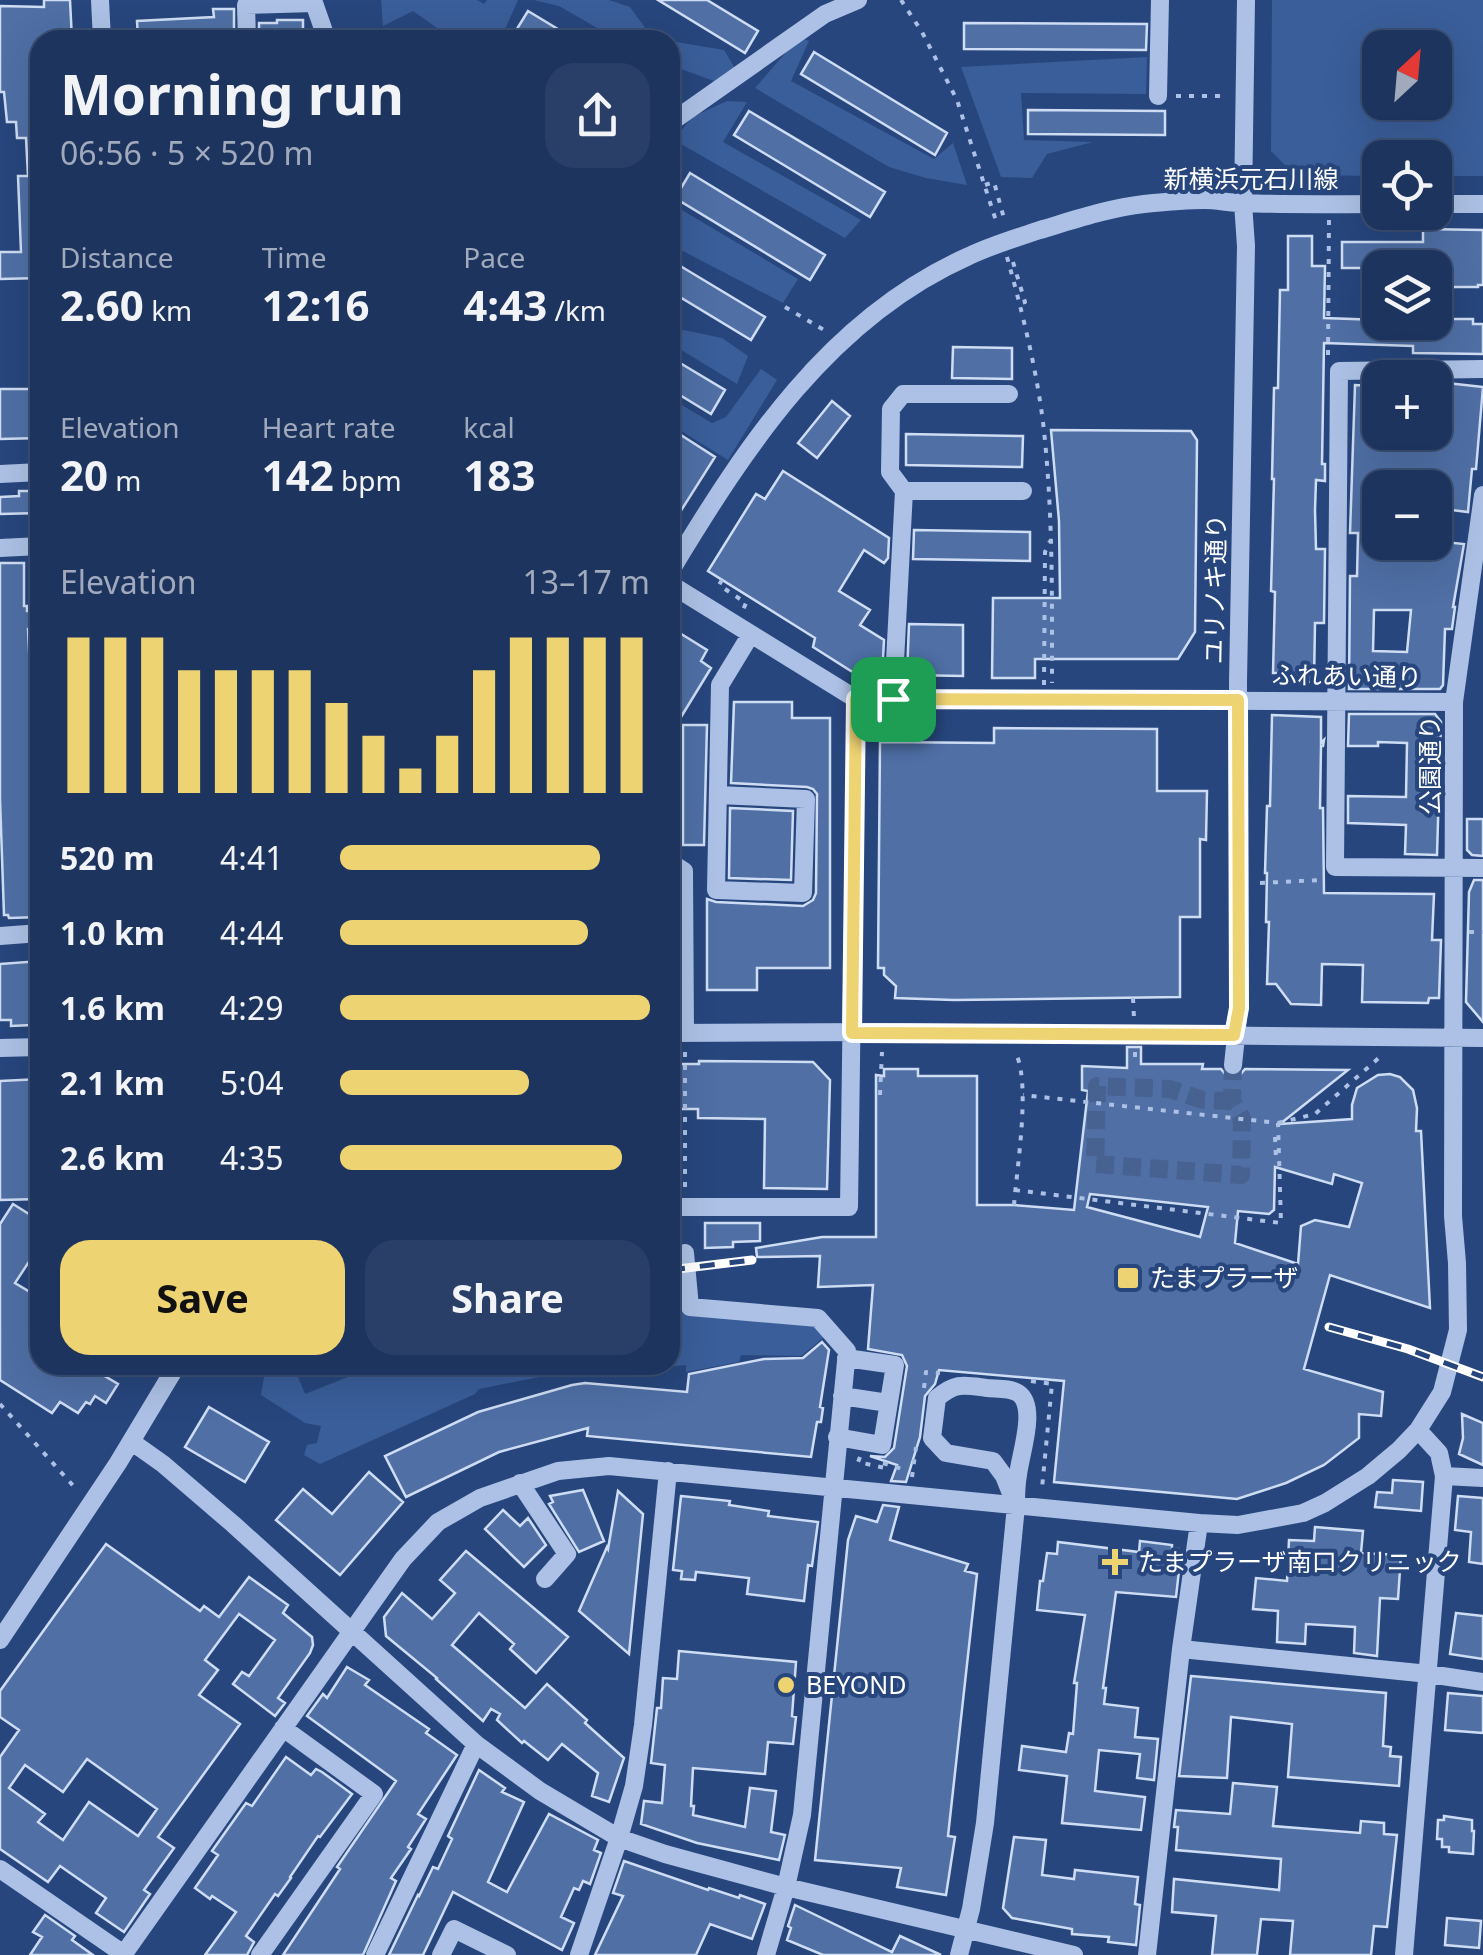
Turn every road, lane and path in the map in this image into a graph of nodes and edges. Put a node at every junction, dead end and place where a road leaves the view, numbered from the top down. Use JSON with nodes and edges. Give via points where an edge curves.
{"nodes":[{"id":1,"x":100,"y":0,"type":"edge"},
{"id":2,"x":858,"y":0,"type":"edge"},
{"id":3,"x":901,"y":0,"type":"edge"},
{"id":4,"x":1160,"y":0,"type":"edge"},
{"id":5,"x":1246,"y":0,"type":"edge"},
{"id":6,"x":314,"y":1,"type":"edge"},
{"id":7,"x":102,"y":30,"type":"edge"},
{"id":8,"x":247,"y":30,"type":"edge"},
{"id":9,"x":324,"y":30,"type":"edge"},
{"id":10,"x":1158,"y":96,"type":"joint"},
{"id":11,"x":1222,"y":96,"type":"dead end"},
{"id":12,"x":680,"y":116,"type":"edge"},
{"id":13,"x":1243,"y":203,"type":"junction"},
{"id":14,"x":1362,"y":204,"type":"edge"},
{"id":15,"x":1452,"y":204,"type":"edge"},
{"id":16,"x":1483,"y":204,"type":"edge"},
{"id":17,"x":1330,"y":211,"type":"dead end"},
{"id":18,"x":1004,"y":222,"type":"dead end"},
{"id":19,"x":1013,"y":262,"type":"dead end"},
{"id":20,"x":785,"y":307,"type":"dead end"},
{"id":21,"x":824,"y":330,"type":"dead end"},
{"id":22,"x":1328,"y":365,"type":"dead end"},
{"id":23,"x":1483,"y":370,"type":"edge"},
{"id":24,"x":1009,"y":394,"type":"dead end"},
{"id":25,"x":30,"y":472,"type":"edge"},
{"id":26,"x":0,"y":474,"type":"edge"},
{"id":27,"x":904,"y":491,"type":"junction"},
{"id":28,"x":1024,"y":491,"type":"dead end"},
{"id":29,"x":1483,"y":499,"type":"edge"},
{"id":30,"x":1052,"y":536,"type":"junction"},
{"id":31,"x":30,"y":546,"type":"edge"},
{"id":32,"x":0,"y":548,"type":"edge"},
{"id":33,"x":680,"y":556,"type":"edge"},
{"id":34,"x":722,"y":580,"type":"dead end"},
{"id":35,"x":680,"y":590,"type":"edge"},
{"id":36,"x":746,"y":603,"type":"dead end"},
{"id":37,"x":1475,"y":609,"type":"edge"},
{"id":38,"x":751,"y":634,"type":"junction"},
{"id":39,"x":1052,"y":684,"type":"dead end"},
{"id":40,"x":1044,"y":698,"type":"dead end"},
{"id":41,"x":856,"y":699,"type":"junction"},
{"id":42,"x":893,"y":699,"type":"junction"},
{"id":43,"x":1238,"y":700,"type":"junction"},
{"id":44,"x":1337,"y":702,"type":"junction"},
{"id":45,"x":1454,"y":702,"type":"junction"},
{"id":46,"x":718,"y":796,"type":"junction"},
{"id":47,"x":680,"y":868,"type":"edge"},
{"id":48,"x":1335,"y":868,"type":"junction"},
{"id":49,"x":1455,"y":868,"type":"junction"},
{"id":50,"x":1483,"y":868,"type":"edge"},
{"id":51,"x":1260,"y":883,"type":"dead end"},
{"id":52,"x":1468,"y":932,"type":"dead end"},
{"id":53,"x":1483,"y":932,"type":"edge"},
{"id":54,"x":30,"y":934,"type":"edge"},
{"id":55,"x":0,"y":936,"type":"edge"},
{"id":56,"x":852,"y":1033,"type":"junction"},
{"id":57,"x":1234,"y":1035,"type":"junction"},
{"id":58,"x":1452,"y":1037,"type":"junction"},
{"id":59,"x":1483,"y":1038,"type":"edge"},
{"id":60,"x":680,"y":1040,"type":"edge"},
{"id":61,"x":30,"y":1047,"type":"edge"},
{"id":62,"x":0,"y":1048,"type":"edge"},
{"id":63,"x":882,"y":1052,"type":"dead end"},
{"id":64,"x":1016,"y":1056,"type":"dead end"},
{"id":65,"x":1381,"y":1056,"type":"dead end"},
{"id":66,"x":1233,"y":1064,"type":"tunnel mouth"},
{"id":67,"x":1022,"y":1095,"type":"junction"},
{"id":68,"x":880,"y":1096,"type":"dead end"},
{"id":69,"x":1278,"y":1123,"type":"junction"},
{"id":70,"x":1015,"y":1190,"type":"junction"},
{"id":71,"x":1014,"y":1205,"type":"dead end"},
{"id":72,"x":680,"y":1207,"type":"edge"},
{"id":73,"x":684,"y":1254,"type":"dead end"},
{"id":74,"x":846,"y":1358,"type":"junction"},
{"id":75,"x":172,"y":1375,"type":"edge"},
{"id":76,"x":842,"y":1396,"type":"junction"},
{"id":77,"x":888,"y":1403,"type":"junction"},
{"id":78,"x":0,"y":1404,"type":"edge"},
{"id":79,"x":1418,"y":1430,"type":"junction"},
{"id":80,"x":837,"y":1437,"type":"junction"},
{"id":81,"x":132,"y":1442,"type":"junction"},
{"id":82,"x":668,"y":1472,"type":"junction"},
{"id":83,"x":1444,"y":1476,"type":"junction"},
{"id":84,"x":1483,"y":1478,"type":"edge"},
{"id":85,"x":520,"y":1483,"type":"junction"},
{"id":86,"x":832,"y":1488,"type":"junction"},
{"id":87,"x":80,"y":1493,"type":"dead end"},
{"id":88,"x":1016,"y":1506,"type":"junction"},
{"id":89,"x":1199,"y":1523,"type":"junction"},
{"id":90,"x":545,"y":1579,"type":"dead end"},
{"id":91,"x":350,"y":1631,"type":"junction"},
{"id":92,"x":0,"y":1640,"type":"edge"},
{"id":93,"x":1181,"y":1649,"type":"junction"},
{"id":94,"x":1429,"y":1674,"type":"junction"},
{"id":95,"x":1483,"y":1682,"type":"edge"},
{"id":96,"x":282,"y":1728,"type":"junction"},
{"id":97,"x":476,"y":1744,"type":"junction"},
{"id":98,"x":619,"y":1838,"type":"junction"},
{"id":99,"x":0,"y":1869,"type":"edge"},
{"id":100,"x":786,"y":1887,"type":"junction"},
{"id":101,"x":966,"y":1929,"type":"junction"},
{"id":102,"x":124,"y":1955,"type":"edge"},
{"id":103,"x":260,"y":1955,"type":"edge"},
{"id":104,"x":375,"y":1955,"type":"edge"},
{"id":105,"x":441,"y":1955,"type":"edge"},
{"id":106,"x":506,"y":1955,"type":"edge"},
{"id":107,"x":580,"y":1955,"type":"edge"},
{"id":108,"x":766,"y":1955,"type":"edge"},
{"id":109,"x":959,"y":1955,"type":"edge"},
{"id":110,"x":1074,"y":1955,"type":"edge"},
{"id":111,"x":1147,"y":1955,"type":"edge"},
{"id":112,"x":1404,"y":1955,"type":"edge"}],
"edges":[{"from":1,"to":7,"type":"street"},
{"from":2,"to":12,"type":"street","via":[[825,14]]},
{"from":3,"to":18,"type":"path","via":[[957,100],[986,186],[994,182]]},
{"from":4,"to":10,"type":"street"},
{"from":5,"to":13,"type":"street","name":"ユリノキ通り"},
{"from":6,"to":8,"type":"street","via":[[246,5]]},
{"from":6,"to":9,"type":"street"},
{"from":10,"to":11,"type":"path"},
{"from":13,"to":14,"type":"street","name":"新横浜元石川線"},
{"from":13,"to":33,"type":"street","name":"新横浜元石川線","via":[[1140,205],[1079,218],[998,243],[908,290],[856,327],[770,419]]},
{"from":13,"to":43,"type":"street","name":"ユリノキ通り"},
{"from":15,"to":16,"type":"street"},
{"from":17,"to":22,"type":"path"},
{"from":19,"to":30,"type":"path","via":[[1042,420]]},
{"from":20,"to":21,"type":"path"},
{"from":23,"to":44,"type":"street","via":[[1339,371]]},
{"from":24,"to":27,"type":"street","via":[[903,394],[891,409],[890,472]]},
{"from":25,"to":26,"type":"street"},
{"from":27,"to":28,"type":"street"},
{"from":27,"to":42,"type":"street"},
{"from":29,"to":37,"type":"street","name":"公園通り"},
{"from":30,"to":39,"type":"path"},
{"from":30,"to":40,"type":"path","via":[[1044,552]]},
{"from":31,"to":32,"type":"street"},
{"from":34,"to":36,"type":"path"},
{"from":35,"to":38,"type":"street"},
{"from":37,"to":45,"type":"street","name":"公園通り"},
{"from":38,"to":41,"type":"street"},
{"from":38,"to":46,"type":"street","via":[[720,685]]},
{"from":41,"to":42,"type":"street","name":"ふれあい通り"},
{"from":41,"to":56,"type":"street"},
{"from":42,"to":43,"type":"street","name":"ふれあい通り"},
{"from":43,"to":44,"type":"street","name":"ふれあい通り"},
{"from":43,"to":57,"type":"street","name":"ユリノキ通り"},
{"from":44,"to":45,"type":"street","name":"ふれあい通り"},
{"from":44,"to":48,"type":"street"},
{"from":45,"to":49,"type":"street","name":"公園通り"},
{"from":46,"to":46,"type":"street","via":[[716,890],[802,893],[806,799]]},
{"from":47,"to":60,"type":"street"},
{"from":48,"to":49,"type":"street"},
{"from":48,"to":51,"type":"path","via":[[1336,879]]},
{"from":49,"to":50,"type":"street"},
{"from":49,"to":58,"type":"street","name":"公園通り"},
{"from":52,"to":53,"type":"path"},
{"from":54,"to":55,"type":"street"},
{"from":56,"to":57,"type":"street"},
{"from":56,"to":60,"type":"street"},
{"from":56,"to":72,"type":"street","via":[[849,1206]]},
{"from":57,"to":58,"type":"street"},
{"from":57,"to":66,"type":"street","name":"ユリノキ通り"},
{"from":58,"to":59,"type":"street"},
{"from":58,"to":79,"type":"street","name":"公園通り","via":[[1458,1330],[1442,1392]]},
{"from":61,"to":62,"type":"street"},
{"from":63,"to":68,"type":"path"},
{"from":64,"to":67,"type":"path"},
{"from":65,"to":69,"type":"path","via":[[1315,1114]]},
{"from":67,"to":69,"type":"path"},
{"from":67,"to":70,"type":"path"},
{"from":69,"to":70,"type":"path","via":[[1281,1223]]},
{"from":70,"to":71,"type":"path"},
{"from":73,"to":74,"type":"street","via":[[690,1307],[818,1318]]},
{"from":74,"to":76,"type":"street"},
{"from":74,"to":77,"type":"street","via":[[894,1366]]},
{"from":75,"to":81,"type":"street"},
{"from":76,"to":77,"type":"street"},
{"from":76,"to":80,"type":"street"},
{"from":77,"to":80,"type":"street","via":[[882,1445]]},
{"from":78,"to":87,"type":"path"},
{"from":79,"to":83,"type":"street","via":[[1438,1453]]},
{"from":79,"to":89,"type":"street","name":"公園通り","via":[[1368,1476],[1303,1514],[1238,1525]]},
{"from":80,"to":86,"type":"street"},
{"from":81,"to":91,"type":"street"},
{"from":81,"to":92,"type":"street"},
{"from":82,"to":85,"type":"street","name":"公園通り","via":[[608,1466]]},
{"from":82,"to":86,"type":"street","name":"公園通り"},
{"from":82,"to":98,"type":"street","via":[[643,1725]]},
{"from":83,"to":84,"type":"street"},
{"from":83,"to":94,"type":"street"},
{"from":85,"to":90,"type":"street","via":[[567,1554]]},
{"from":85,"to":91,"type":"street","name":"公園通り","via":[[438,1522]]},
{"from":86,"to":88,"type":"street","name":"公園通り"},
{"from":86,"to":100,"type":"street","via":[[802,1815]]},
{"from":88,"to":88,"type":"street","via":[[993,1460],[946,1453],[932,1438],[937,1398],[949,1388],[1016,1391],[1024,1399]]},
{"from":88,"to":89,"type":"street","name":"公園通り"},
{"from":88,"to":101,"type":"street","via":[[985,1823]]},
{"from":89,"to":93,"type":"street"},
{"from":91,"to":96,"type":"street","name":"公園通り"},
{"from":91,"to":97,"type":"street"},
{"from":93,"to":94,"type":"street"},
{"from":93,"to":111,"type":"street"},
{"from":94,"to":95,"type":"street"},
{"from":94,"to":112,"type":"street"},
{"from":96,"to":102,"type":"street","name":"公園通り"},
{"from":96,"to":103,"type":"street","via":[[374,1794]]},
{"from":97,"to":98,"type":"street"},
{"from":97,"to":104,"type":"street"},
{"from":98,"to":100,"type":"street"},
{"from":98,"to":107,"type":"street"},
{"from":99,"to":102,"type":"street"},
{"from":100,"to":101,"type":"street"},
{"from":100,"to":108,"type":"street"},
{"from":101,"to":109,"type":"street"},
{"from":101,"to":110,"type":"street"},
{"from":105,"to":106,"type":"street","via":[[454,1929]]}]}
